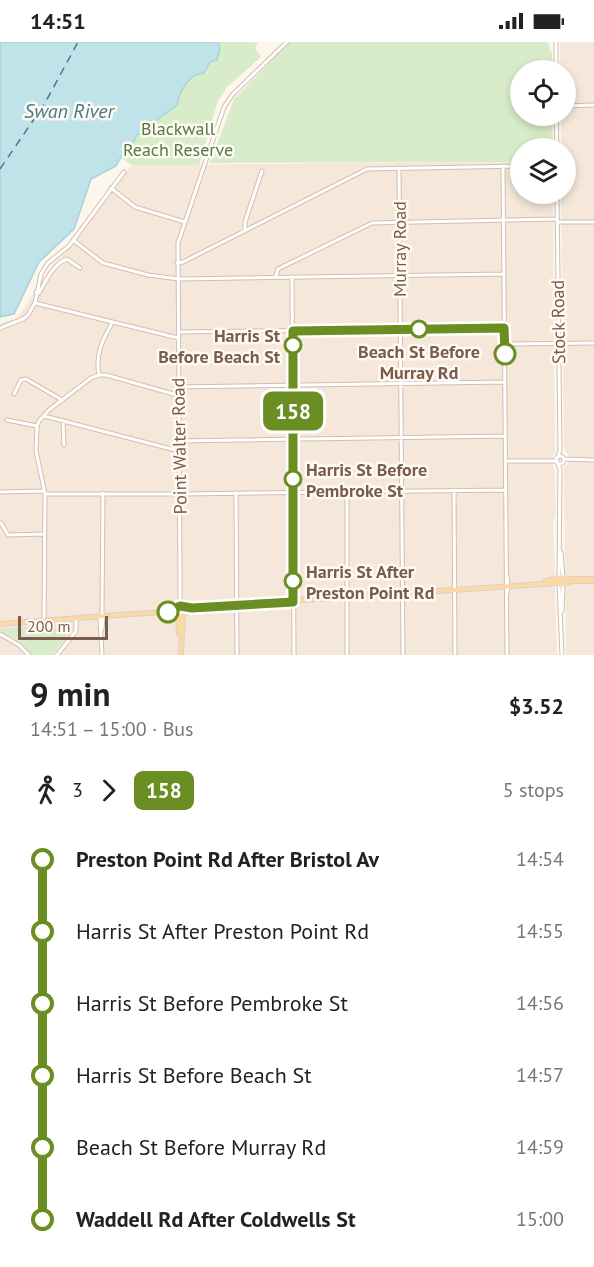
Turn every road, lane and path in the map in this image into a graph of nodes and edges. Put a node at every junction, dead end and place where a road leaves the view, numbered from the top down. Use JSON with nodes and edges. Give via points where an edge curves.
{"nodes":[{"id":1,"x":286,"y":42,"type":"edge"},
{"id":2,"x":556,"y":42,"type":"edge"},
{"id":3,"x":556,"y":60,"type":"edge"},
{"id":4,"x":576,"y":105,"type":"edge"},
{"id":5,"x":594,"y":105,"type":"edge"},
{"id":6,"x":503,"y":166,"type":"junction"},
{"id":7,"x":510,"y":166,"type":"edge"},
{"id":8,"x":399,"y":168,"type":"junction"},
{"id":9,"x":262,"y":171,"type":"dead end"},
{"id":10,"x":124,"y":172,"type":"dead end"},
{"id":11,"x":111,"y":188,"type":"junction"},
{"id":12,"x":557,"y":204,"type":"edge"},
{"id":13,"x":503,"y":220,"type":"junction"},
{"id":14,"x":399,"y":221,"type":"junction"},
{"id":15,"x":557,"y":221,"type":"junction"},
{"id":16,"x":184,"y":222,"type":"junction"},
{"id":17,"x":594,"y":222,"type":"edge"},
{"id":18,"x":245,"y":231,"type":"junction"},
{"id":19,"x":73,"y":240,"type":"junction"},
{"id":20,"x":177,"y":263,"type":"junction"},
{"id":21,"x":80,"y":268,"type":"dead end"},
{"id":22,"x":504,"y":274,"type":"junction"},
{"id":23,"x":400,"y":276,"type":"junction"},
{"id":24,"x":276,"y":277,"type":"junction"},
{"id":25,"x":292,"y":277,"type":"junction"},
{"id":26,"x":177,"y":278,"type":"junction"},
{"id":27,"x":36,"y":292,"type":"junction"},
{"id":28,"x":35,"y":303,"type":"junction"},
{"id":29,"x":112,"y":323,"type":"junction"},
{"id":30,"x":0,"y":328,"type":"edge"},
{"id":31,"x":504,"y":328,"type":"junction"},
{"id":32,"x":400,"y":329,"type":"junction"},
{"id":33,"x":293,"y":331,"type":"junction"},
{"id":34,"x":178,"y":332,"type":"junction"},
{"id":35,"x":178,"y":338,"type":"junction"},
{"id":36,"x":559,"y":343,"type":"junction"},
{"id":37,"x":594,"y":343,"type":"edge"},
{"id":38,"x":504,"y":344,"type":"junction"},
{"id":39,"x":99,"y":375,"type":"junction"},
{"id":40,"x":505,"y":382,"type":"junction"},
{"id":41,"x":401,"y":383,"type":"junction"},
{"id":42,"x":293,"y":385,"type":"junction"},
{"id":43,"x":178,"y":387,"type":"junction"},
{"id":44,"x":14,"y":394,"type":"dead end"},
{"id":45,"x":178,"y":395,"type":"junction"},
{"id":46,"x":62,"y":400,"type":"junction"},
{"id":47,"x":44,"y":416,"type":"junction"},
{"id":48,"x":7,"y":420,"type":"dead end"},
{"id":49,"x":63,"y":421,"type":"junction"},
{"id":50,"x":37,"y":426,"type":"junction"},
{"id":51,"x":505,"y":436,"type":"junction"},
{"id":52,"x":401,"y":437,"type":"junction"},
{"id":53,"x":293,"y":439,"type":"junction"},
{"id":54,"x":179,"y":441,"type":"junction"},
{"id":55,"x":64,"y":445,"type":"dead end"},
{"id":56,"x":179,"y":451,"type":"junction"},
{"id":57,"x":560,"y":460,"type":"junction"},
{"id":58,"x":594,"y":460,"type":"edge"},
{"id":59,"x":506,"y":461,"type":"junction"},
{"id":60,"x":506,"y":489,"type":"junction"},
{"id":61,"x":454,"y":490,"type":"junction"},
{"id":62,"x":401,"y":491,"type":"junction"},
{"id":63,"x":0,"y":492,"type":"edge"},
{"id":64,"x":347,"y":492,"type":"junction"},
{"id":65,"x":44,"y":493,"type":"junction"},
{"id":66,"x":104,"y":493,"type":"junction"},
{"id":67,"x":236,"y":493,"type":"junction"},
{"id":68,"x":293,"y":493,"type":"junction"},
{"id":69,"x":179,"y":494,"type":"junction"},
{"id":70,"x":1,"y":523,"type":"edge"},
{"id":71,"x":44,"y":534,"type":"junction"},
{"id":72,"x":594,"y":580,"type":"edge"},
{"id":73,"x":561,"y":581,"type":"junction"},
{"id":74,"x":507,"y":585,"type":"junction"},
{"id":75,"x":454,"y":589,"type":"junction"},
{"id":76,"x":402,"y":593,"type":"junction"},
{"id":77,"x":348,"y":597,"type":"junction"},
{"id":78,"x":293,"y":602,"type":"junction"},
{"id":79,"x":237,"y":606,"type":"junction"},
{"id":80,"x":180,"y":611,"type":"junction"},
{"id":81,"x":102,"y":616,"type":"junction"},
{"id":82,"x":76,"y":619,"type":"junction"},
{"id":83,"x":44,"y":621,"type":"junction"},
{"id":84,"x":0,"y":624,"type":"edge"},
{"id":85,"x":0,"y":634,"type":"edge"},
{"id":86,"x":29,"y":655,"type":"edge"},
{"id":87,"x":57,"y":655,"type":"edge"},
{"id":88,"x":102,"y":655,"type":"edge"},
{"id":89,"x":181,"y":655,"type":"edge"},
{"id":90,"x":237,"y":655,"type":"edge"},
{"id":91,"x":294,"y":655,"type":"edge"},
{"id":92,"x":347,"y":655,"type":"edge"},
{"id":93,"x":403,"y":655,"type":"edge"},
{"id":94,"x":455,"y":655,"type":"edge"},
{"id":95,"x":507,"y":655,"type":"edge"},
{"id":96,"x":562,"y":655,"type":"edge"}],
"edges":[{"from":1,"to":16,"type":"street","name":"Point Walter Road","via":[[224,106]]},
{"from":2,"to":3,"type":"street"},
{"from":4,"to":5,"type":"street"},
{"from":6,"to":7,"type":"street"},
{"from":6,"to":8,"type":"street"},
{"from":6,"to":13,"type":"street"},
{"from":8,"to":14,"type":"street","name":"Murray Road"},
{"from":8,"to":18,"type":"street","via":[[367,169]]},
{"from":9,"to":18,"type":"street"},
{"from":10,"to":11,"type":"street"},
{"from":11,"to":16,"type":"street","via":[[135,207]]},
{"from":11,"to":19,"type":"street"},
{"from":12,"to":15,"type":"street","name":"Stock Road"},
{"from":13,"to":14,"type":"street"},
{"from":13,"to":15,"type":"street"},
{"from":13,"to":22,"type":"street"},
{"from":14,"to":23,"type":"street","name":"Murray Road"},
{"from":14,"to":24,"type":"street","via":[[367,224],[278,269]]},
{"from":15,"to":17,"type":"street"},
{"from":15,"to":36,"type":"street","name":"Stock Road"},
{"from":16,"to":20,"type":"street","name":"Point Walter Road"},
{"from":18,"to":20,"type":"street"},
{"from":19,"to":26,"type":"street","via":[[102,263]]},
{"from":19,"to":27,"type":"street","via":[[48,263]]},
{"from":20,"to":26,"type":"street","name":"Point Walter Road"},
{"from":21,"to":27,"type":"street","via":[[62,260]]},
{"from":22,"to":23,"type":"street"},
{"from":22,"to":31,"type":"street"},
{"from":23,"to":25,"type":"street"},
{"from":23,"to":32,"type":"street","name":"Murray Road"},
{"from":24,"to":25,"type":"street"},
{"from":24,"to":26,"type":"street"},
{"from":25,"to":33,"type":"street"},
{"from":26,"to":34,"type":"street","name":"Point Walter Road"},
{"from":27,"to":28,"type":"street"},
{"from":28,"to":29,"type":"street"},
{"from":28,"to":30,"type":"street","via":[[23,320]]},
{"from":29,"to":35,"type":"street"},
{"from":29,"to":39,"type":"street","via":[[98,357]]},
{"from":31,"to":32,"type":"street"},
{"from":31,"to":38,"type":"street"},
{"from":32,"to":33,"type":"street"},
{"from":32,"to":41,"type":"street","name":"Murray Road"},
{"from":33,"to":34,"type":"street"},
{"from":33,"to":42,"type":"street"},
{"from":34,"to":35,"type":"street","name":"Point Walter Road"},
{"from":35,"to":43,"type":"street","name":"Point Walter Road"},
{"from":36,"to":37,"type":"street"},
{"from":36,"to":38,"type":"street"},
{"from":36,"to":57,"type":"street","name":"Stock Road"},
{"from":38,"to":40,"type":"street"},
{"from":39,"to":45,"type":"street"},
{"from":39,"to":46,"type":"street"},
{"from":40,"to":41,"type":"street"},
{"from":40,"to":51,"type":"street"},
{"from":41,"to":42,"type":"street"},
{"from":41,"to":52,"type":"street","name":"Murray Road"},
{"from":42,"to":43,"type":"street"},
{"from":42,"to":53,"type":"street"},
{"from":43,"to":45,"type":"street","name":"Point Walter Road"},
{"from":44,"to":46,"type":"street","via":[[21,380],[26,379]]},
{"from":45,"to":54,"type":"street","name":"Point Walter Road"},
{"from":46,"to":47,"type":"street"},
{"from":47,"to":49,"type":"street"},
{"from":47,"to":50,"type":"street"},
{"from":48,"to":50,"type":"street"},
{"from":49,"to":55,"type":"street"},
{"from":49,"to":56,"type":"street"},
{"from":50,"to":65,"type":"street","via":[[36,451]]},
{"from":51,"to":52,"type":"street"},
{"from":51,"to":59,"type":"street"},
{"from":52,"to":53,"type":"street"},
{"from":52,"to":62,"type":"street","name":"Murray Road"},
{"from":53,"to":54,"type":"street"},
{"from":53,"to":68,"type":"street"},
{"from":54,"to":56,"type":"street","name":"Point Walter Road"},
{"from":56,"to":69,"type":"street","name":"Point Walter Road"},
{"from":57,"to":58,"type":"street"},
{"from":57,"to":59,"type":"street"},
{"from":57,"to":73,"type":"street","name":"Stock Road"},
{"from":59,"to":60,"type":"street"},
{"from":60,"to":61,"type":"street"},
{"from":60,"to":74,"type":"street"},
{"from":61,"to":62,"type":"street"},
{"from":61,"to":75,"type":"street"},
{"from":62,"to":64,"type":"street"},
{"from":62,"to":76,"type":"street","name":"Murray Road"},
{"from":63,"to":65,"type":"street"},
{"from":64,"to":68,"type":"street"},
{"from":64,"to":77,"type":"street"},
{"from":65,"to":66,"type":"street"},
{"from":65,"to":71,"type":"street"},
{"from":66,"to":69,"type":"street"},
{"from":66,"to":81,"type":"street"},
{"from":67,"to":68,"type":"street"},
{"from":67,"to":69,"type":"street"},
{"from":67,"to":79,"type":"street"},
{"from":68,"to":78,"type":"street"},
{"from":69,"to":80,"type":"street","name":"Point Walter Road"},
{"from":70,"to":71,"type":"street","via":[[8,535]]},
{"from":71,"to":83,"type":"street"},
{"from":72,"to":73,"type":"main road"},
{"from":73,"to":74,"type":"main road"},
{"from":73,"to":96,"type":"street","name":"Stock Road"},
{"from":74,"to":75,"type":"main road"},
{"from":74,"to":95,"type":"street"},
{"from":75,"to":76,"type":"main road"},
{"from":75,"to":94,"type":"street"},
{"from":76,"to":77,"type":"main road"},
{"from":76,"to":93,"type":"street","name":"Murray Road"},
{"from":77,"to":78,"type":"main road"},
{"from":77,"to":92,"type":"street"},
{"from":78,"to":79,"type":"main road"},
{"from":78,"to":91,"type":"street"},
{"from":79,"to":80,"type":"main road"},
{"from":79,"to":90,"type":"street"},
{"from":80,"to":81,"type":"main road"},
{"from":80,"to":89,"type":"main road","name":"Point Walter Road"},
{"from":81,"to":82,"type":"main road"},
{"from":81,"to":88,"type":"street"},
{"from":82,"to":83,"type":"main road"},
{"from":82,"to":87,"type":"street","via":[[76,631]]},
{"from":83,"to":84,"type":"main road"},
{"from":85,"to":86,"type":"street"}]}
